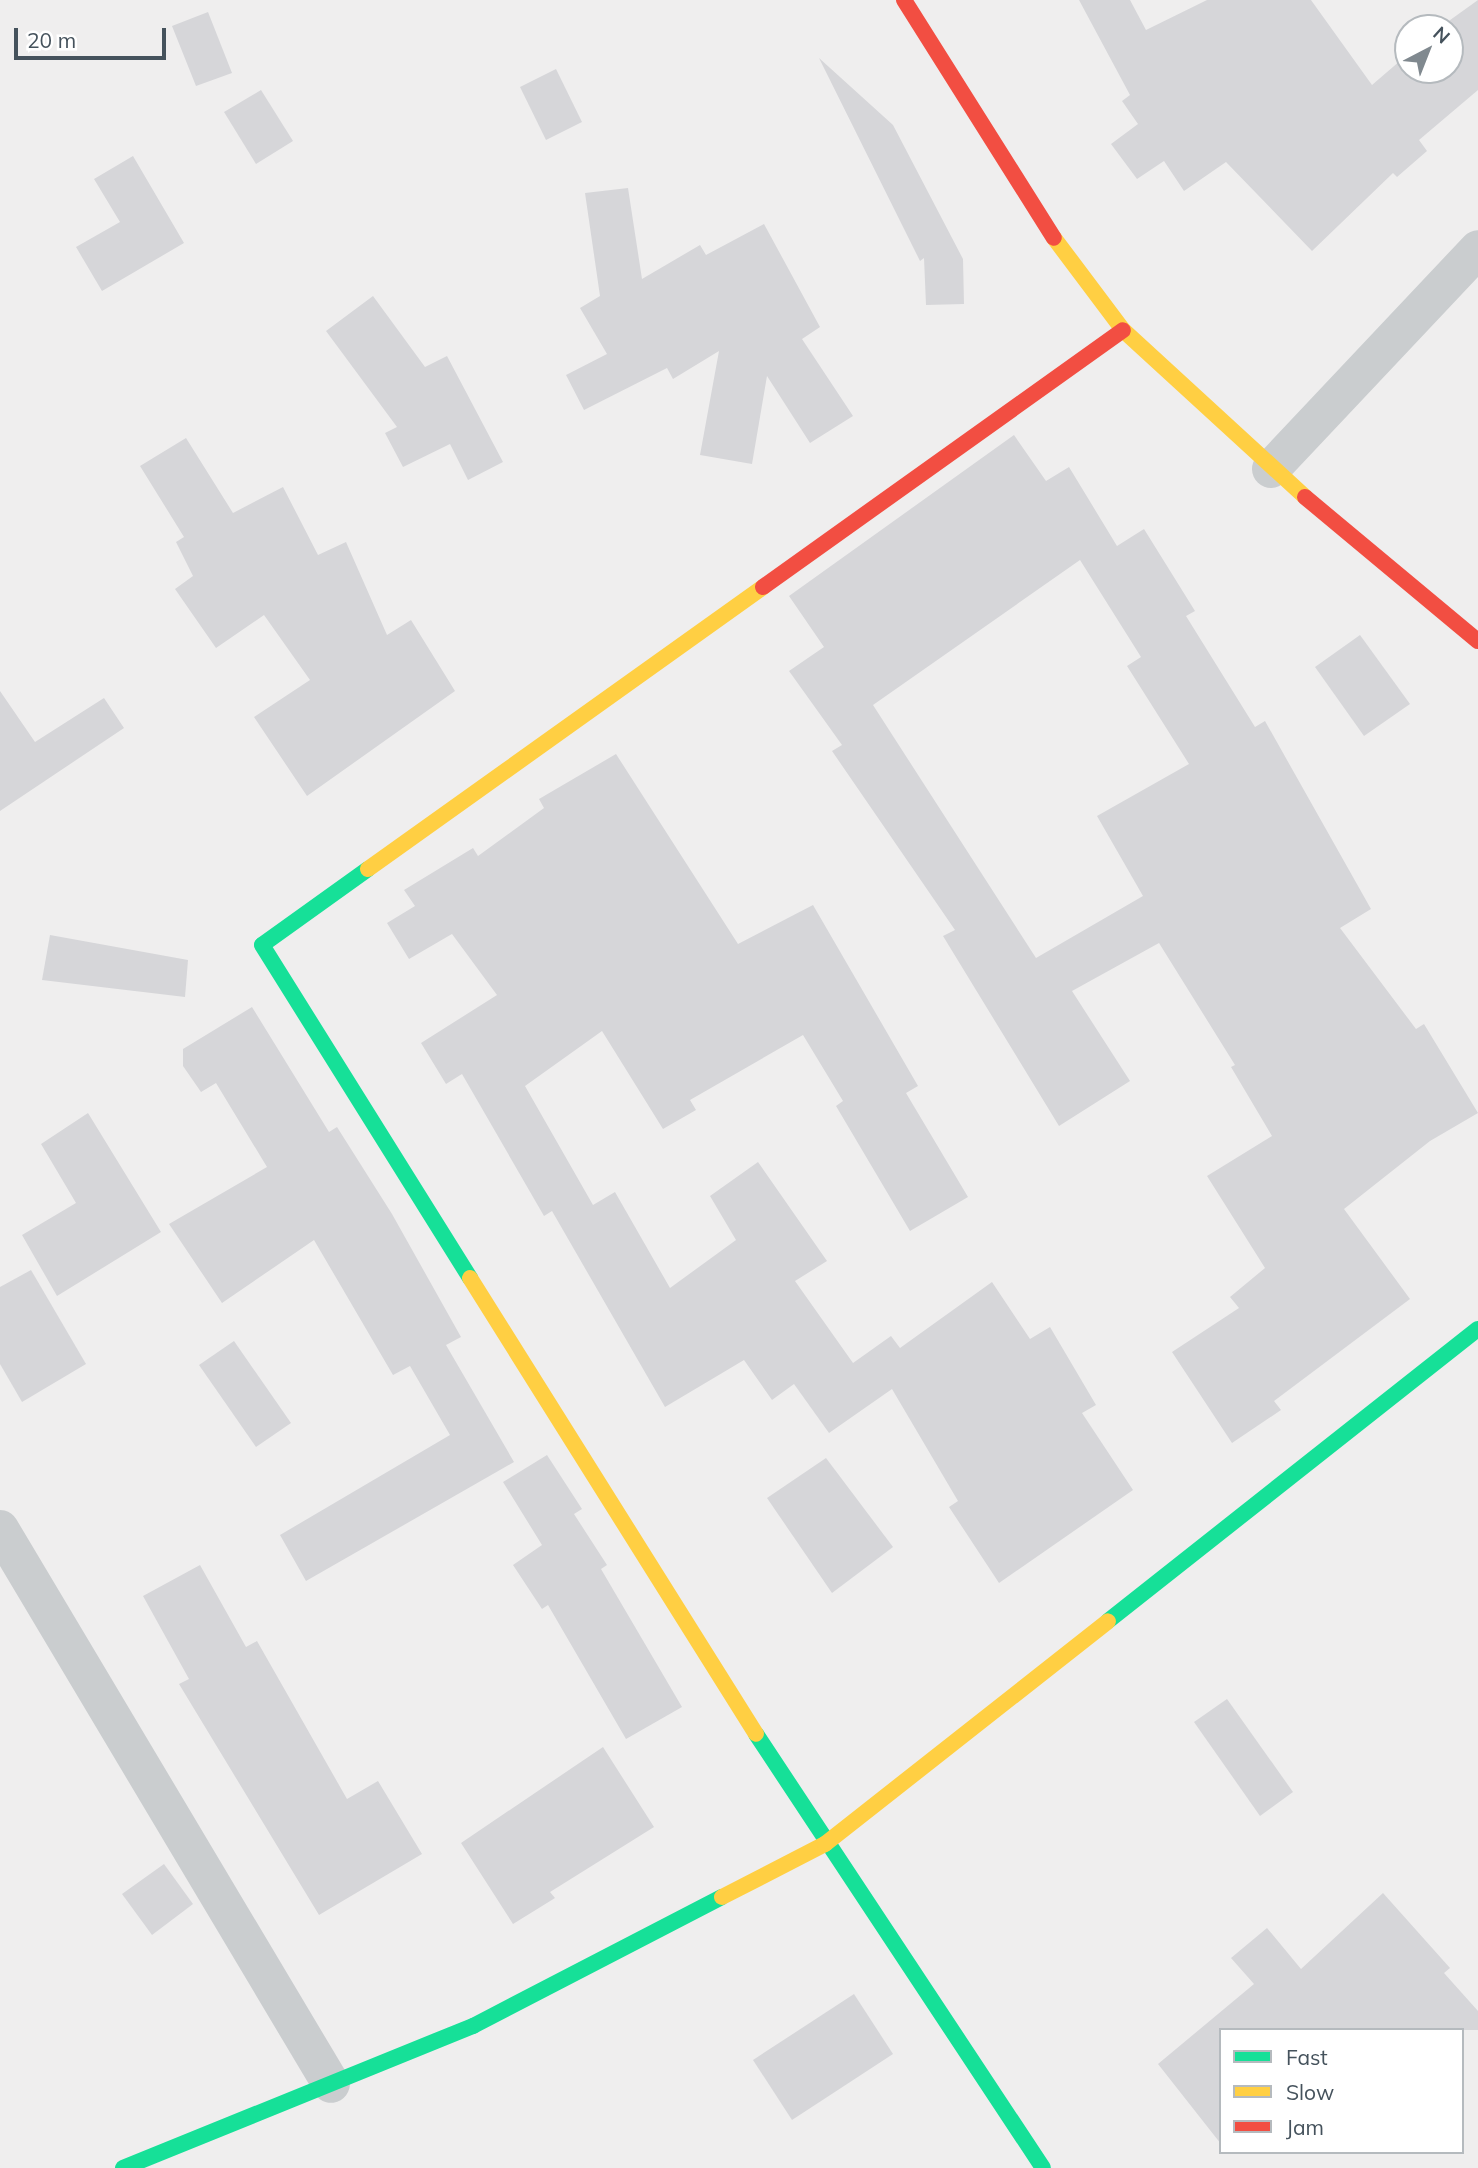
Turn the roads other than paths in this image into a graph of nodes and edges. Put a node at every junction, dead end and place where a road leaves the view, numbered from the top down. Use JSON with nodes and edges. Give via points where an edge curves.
{"nodes":[{"id":1,"x":904,"y":0,"type":"edge"},
{"id":2,"x":1478,"y":249,"type":"edge"},
{"id":3,"x":1124,"y":330,"type":"junction"},
{"id":4,"x":1271,"y":469,"type":"junction"},
{"id":5,"x":1478,"y":641,"type":"edge"},
{"id":6,"x":1478,"y":1329,"type":"edge"},
{"id":7,"x":0,"y":1530,"type":"edge"},
{"id":8,"x":825,"y":1844,"type":"junction"},
{"id":9,"x":331,"y":2084,"type":"junction"},
{"id":10,"x":123,"y":2168,"type":"edge"},
{"id":11,"x":1044,"y":2168,"type":"edge"}],
"edges":[{"from":1,"to":3,"type":"street","via":[[1044,224]]},
{"from":2,"to":4,"type":"street"},
{"from":3,"to":4,"type":"street"},
{"from":3,"to":8,"type":"street","via":[[262,944]]},
{"from":4,"to":5,"type":"street"},
{"from":6,"to":8,"type":"street"},
{"from":7,"to":9,"type":"street"},
{"from":8,"to":9,"type":"street","via":[[473,2026]]},
{"from":8,"to":11,"type":"street"},
{"from":9,"to":10,"type":"street"}]}
